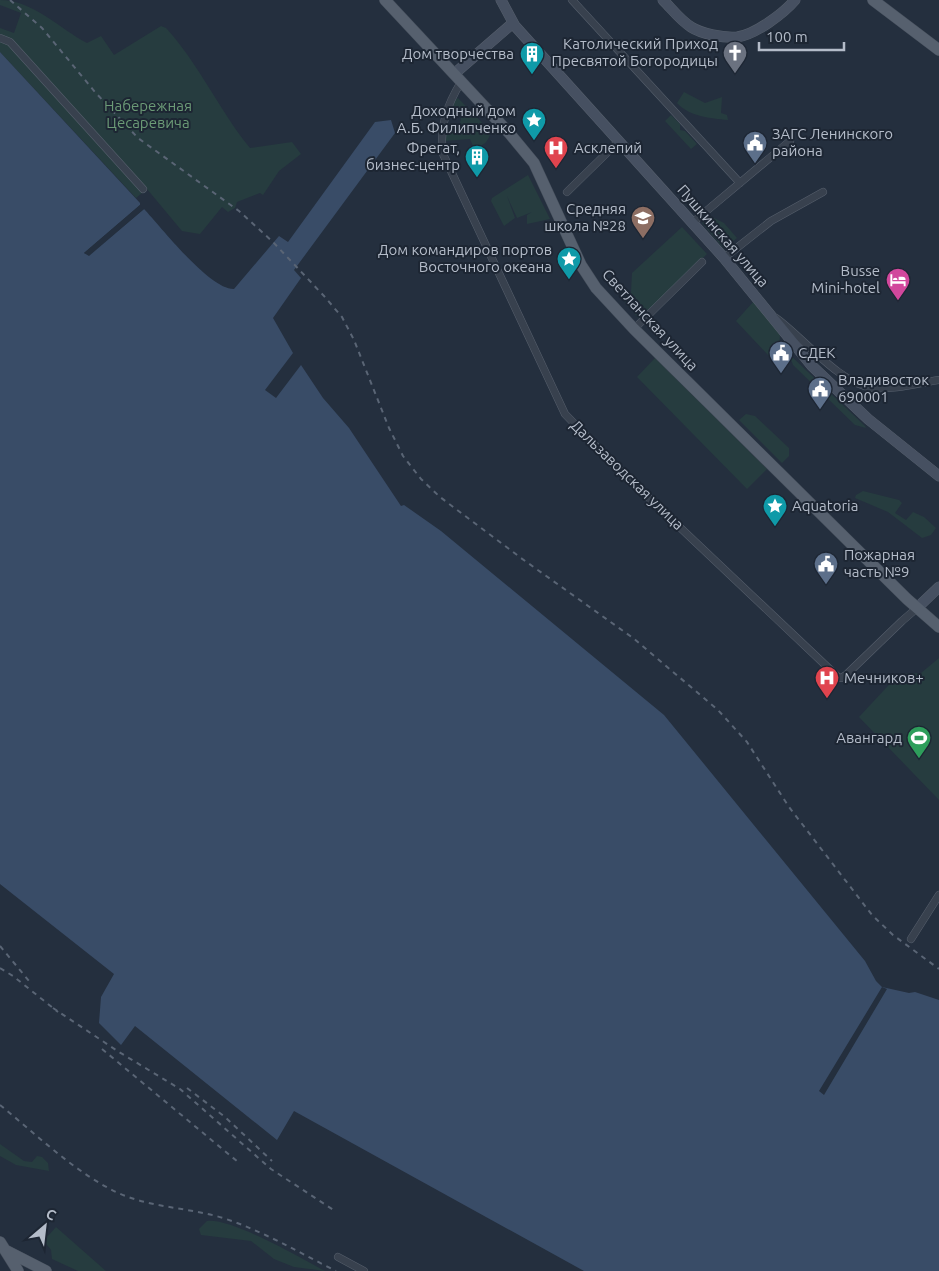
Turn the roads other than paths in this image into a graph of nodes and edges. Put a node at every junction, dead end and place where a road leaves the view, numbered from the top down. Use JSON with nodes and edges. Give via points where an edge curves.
{"nodes":[{"id":1,"x":385,"y":0,"type":"edge"},
{"id":2,"x":501,"y":0,"type":"edge"},
{"id":3,"x":572,"y":0,"type":"edge"},
{"id":4,"x":663,"y":0,"type":"edge"},
{"id":5,"x":795,"y":0,"type":"edge"},
{"id":6,"x":873,"y":0,"type":"edge"},
{"id":7,"x":513,"y":23,"type":"junction"},
{"id":8,"x":0,"y":38,"type":"edge"},
{"id":9,"x":939,"y":50,"type":"edge"},
{"id":10,"x":458,"y":78,"type":"junction"},
{"id":11,"x":790,"y":140,"type":"dead end"},
{"id":12,"x":619,"y":141,"type":"junction"},
{"id":13,"x":740,"y":183,"type":"junction"},
{"id":14,"x":143,"y":189,"type":"dead end"},
{"id":15,"x":567,"y":192,"type":"dead end"},
{"id":16,"x":823,"y":192,"type":"dead end"},
{"id":17,"x":692,"y":223,"type":"junction"},
{"id":18,"x":724,"y":258,"type":"junction"},
{"id":19,"x":702,"y":262,"type":"dead end"},
{"id":20,"x":770,"y":313,"type":"junction"},
{"id":21,"x":634,"y":329,"type":"junction"},
{"id":22,"x":939,"y":380,"type":"edge"},
{"id":23,"x":939,"y":476,"type":"edge"},
{"id":24,"x":939,"y":587,"type":"edge"},
{"id":25,"x":918,"y":608,"type":"junction"},
{"id":26,"x":939,"y":627,"type":"edge"},
{"id":27,"x":939,"y":895,"type":"edge"},
{"id":28,"x":911,"y":939,"type":"dead end"},
{"id":29,"x":2,"y":1247,"type":"edge"},
{"id":30,"x":338,"y":1256,"type":"dead end"},
{"id":31,"x":18,"y":1271,"type":"edge"},
{"id":32,"x":46,"y":1271,"type":"edge"},
{"id":33,"x":364,"y":1271,"type":"edge"}],
"edges":[{"from":1,"to":10,"type":"main road","name":"Светланская улица"},
{"from":2,"to":7,"type":"main road","name":"Пушкинская улица"},
{"from":3,"to":13,"type":"street"},
{"from":4,"to":5,"type":"main road","via":[[694,29],[737,37],[763,26]]},
{"from":6,"to":9,"type":"main road"},
{"from":7,"to":10,"type":"main road"},
{"from":7,"to":12,"type":"main road","name":"Пушкинская улица"},
{"from":8,"to":14,"type":"street","via":[[10,42]]},
{"from":10,"to":21,"type":"main road","name":"Светланская улица","via":[[534,163],[594,286]]},
{"from":10,"to":25,"type":"street","name":"Дальзаводская улица","via":[[444,121],[443,154],[565,414],[614,465],[835,675],[841,678],[846,675]]},
{"from":11,"to":13,"type":"street"},
{"from":12,"to":15,"type":"street"},
{"from":12,"to":17,"type":"main road","name":"Пушкинская улица"},
{"from":13,"to":17,"type":"street"},
{"from":16,"to":18,"type":"street","via":[[771,221]]},
{"from":17,"to":18,"type":"main road","name":"Пушкинская улица"},
{"from":18,"to":20,"type":"main road","name":"Пушкинская улица"},
{"from":19,"to":21,"type":"street"},
{"from":20,"to":22,"type":"street","via":[[829,364],[857,383],[881,388]]},
{"from":20,"to":23,"type":"main road","name":"Пушкинская улица","via":[[787,338],[839,393]]},
{"from":21,"to":25,"type":"main road","name":"Светланская улица"},
{"from":24,"to":25,"type":"main road"},
{"from":25,"to":26,"type":"main road","name":"Светланская улица"},
{"from":27,"to":28,"type":"street"},
{"from":29,"to":31,"type":"main road"},
{"from":29,"to":32,"type":"main road"},
{"from":30,"to":33,"type":"street"}]}
